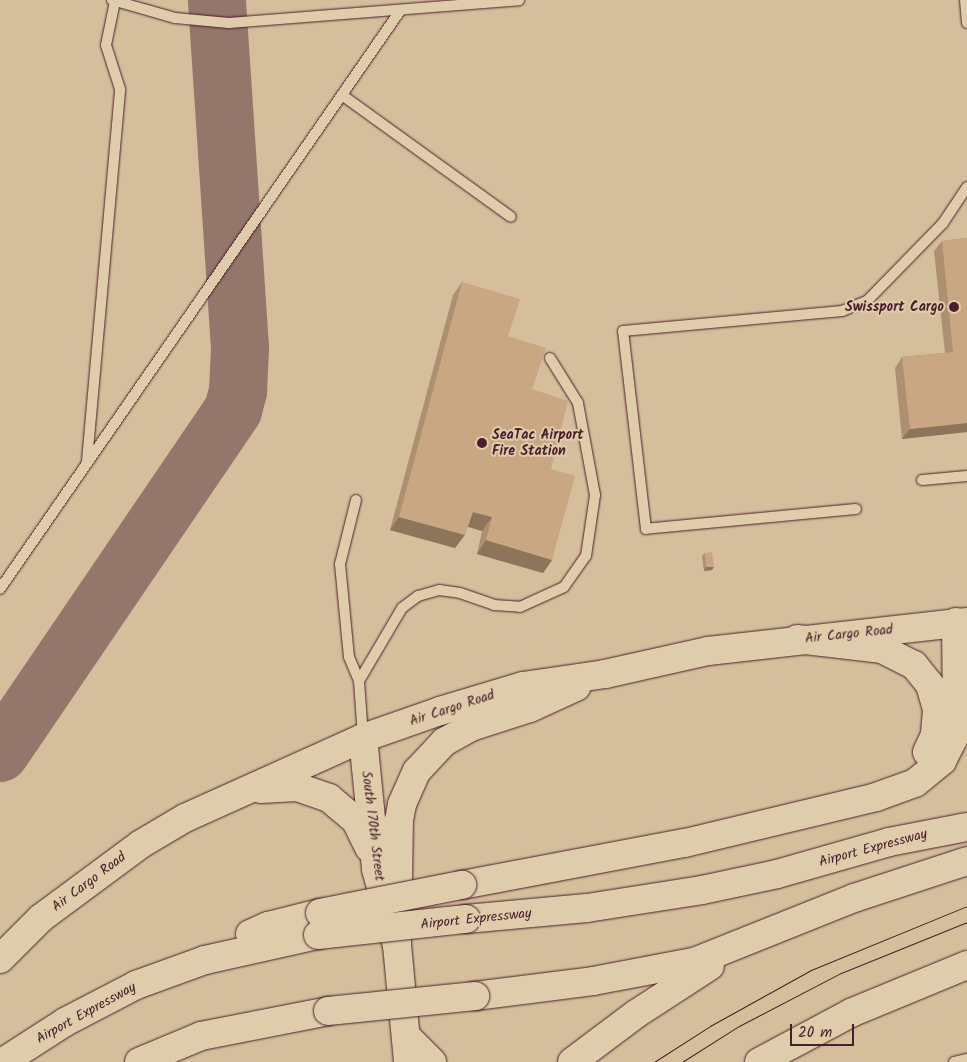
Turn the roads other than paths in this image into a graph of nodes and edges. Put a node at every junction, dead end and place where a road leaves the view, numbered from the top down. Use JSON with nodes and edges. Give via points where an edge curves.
{"nodes":[{"id":1,"x":114,"y":0,"type":"edge"},
{"id":2,"x":519,"y":0,"type":"edge"},
{"id":3,"x":965,"y":0,"type":"edge"},
{"id":4,"x":400,"y":11,"type":"junction"},
{"id":5,"x":967,"y":24,"type":"edge"},
{"id":6,"x":342,"y":95,"type":"junction"},
{"id":7,"x":967,"y":187,"type":"edge"},
{"id":8,"x":511,"y":218,"type":"dead end"},
{"id":9,"x":550,"y":358,"type":"dead end"},
{"id":10,"x":87,"y":462,"type":"junction"},
{"id":11,"x":967,"y":476,"type":"edge"},
{"id":12,"x":922,"y":480,"type":"dead end"},
{"id":13,"x":356,"y":500,"type":"dead end"},
{"id":14,"x":856,"y":509,"type":"dead end"},
{"id":15,"x":0,"y":589,"type":"edge"},
{"id":16,"x":961,"y":622,"type":"edge"},
{"id":17,"x":796,"y":639,"type":"junction"},
{"id":18,"x":604,"y":674,"type":"junction"},
{"id":19,"x":360,"y":681,"type":"junction"},
{"id":20,"x":363,"y":738,"type":"junction"},
{"id":21,"x":231,"y":795,"type":"junction"},
{"id":22,"x":809,"y":813,"type":"junction"},
{"id":23,"x":967,"y":827,"type":"edge"},
{"id":24,"x":967,"y":861,"type":"edge"},
{"id":25,"x":376,"y":869,"type":"junction"},
{"id":26,"x":810,"y":916,"type":"junction"},
{"id":27,"x":319,"y":924,"type":"junction"},
{"id":28,"x":397,"y":945,"type":"junction"},
{"id":29,"x":0,"y":960,"type":"edge"},
{"id":30,"x":967,"y":965,"type":"edge"},
{"id":31,"x":693,"y":976,"type":"junction"},
{"id":32,"x":407,"y":1049,"type":"edge"},
{"id":33,"x":967,"y":1059,"type":"edge"},
{"id":34,"x":3,"y":1062,"type":"edge"},
{"id":35,"x":139,"y":1062,"type":"edge"},
{"id":36,"x":432,"y":1062,"type":"edge"},
{"id":37,"x":551,"y":1062,"type":"edge"},
{"id":38,"x":572,"y":1062,"type":"edge"},
{"id":39,"x":759,"y":1062,"type":"edge"},
{"id":40,"x":954,"y":1062,"type":"edge"}],
"edges":[{"from":1,"to":4,"type":"lane","via":[[175,18],[229,24]]},
{"from":1,"to":10,"type":"lane","via":[[106,45],[118,74],[120,98]]},
{"from":2,"to":4,"type":"lane"},
{"from":3,"to":5,"type":"lane"},
{"from":4,"to":6,"type":"lane"},
{"from":6,"to":8,"type":"lane"},
{"from":6,"to":10,"type":"lane"},
{"from":7,"to":14,"type":"lane","via":[[943,223],[867,301],[842,311],[623,330],[646,528]]},
{"from":9,"to":19,"type":"lane","via":[[578,403],[595,495],[586,556],[564,587],[520,607],[494,605],[460,593],[438,590],[418,596],[402,608]]},
{"from":10,"to":15,"type":"lane"},
{"from":11,"to":12,"type":"lane"},
{"from":13,"to":19,"type":"lane","via":[[340,564],[350,657]]},
{"from":16,"to":17,"type":"main road","name":"Air Cargo Road"},
{"from":16,"to":22,"type":"main road","via":[[956,727],[942,761],[905,788]]},
{"from":17,"to":18,"type":"main road","name":"Air Cargo Road","via":[[708,651]]},
{"from":17,"to":22,"type":"main road","via":[[882,649],[894,654],[922,674],[930,685],[937,710],[932,745],[916,764],[898,776]]},
{"from":18,"to":20,"type":"main road","name":"Air Cargo Road","via":[[523,686]]},
{"from":18,"to":28,"type":"main road","via":[[530,708],[471,727],[444,742],[417,770],[402,804],[399,820]]},
{"from":19,"to":20,"type":"lane"},
{"from":20,"to":21,"type":"main road","name":"Air Cargo Road"},
{"from":20,"to":25,"type":"main road","name":"South 170th Street"},
{"from":21,"to":25,"type":"main road","via":[[284,787],[320,793],[344,807],[356,821],[366,836]]},
{"from":21,"to":29,"type":"main road","name":"Air Cargo Road","via":[[141,844],[41,918]]},
{"from":22,"to":27,"type":"main road","bridge":true,"via":[[624,856],[462,885]]},
{"from":23,"to":27,"type":"main road","name":"Airport Expressway","bridge":true,"via":[[889,842],[777,874],[702,890],[587,908],[466,919]]},
{"from":24,"to":26,"type":"main road","via":[[898,882]]},
{"from":25,"to":28,"type":"main road","name":"South 170th Street"},
{"from":26,"to":31,"type":"main road"},
{"from":26,"to":35,"type":"main road","bridge":true,"via":[[750,942],[670,968],[476,996],[328,1011],[201,1036]]},
{"from":27,"to":34,"type":"main road","name":"Airport Expressway","via":[[136,985],[65,1022]]},
{"from":28,"to":32,"type":"main road","name":"South 170th Street"},
{"from":30,"to":39,"type":"main road","via":[[853,1012]]},
{"from":31,"to":37,"type":"main road","via":[[612,1016]]},
{"from":31,"to":38,"type":"main road"},
{"from":32,"to":36,"type":"main road"},
{"from":33,"to":40,"type":"lane"}]}
